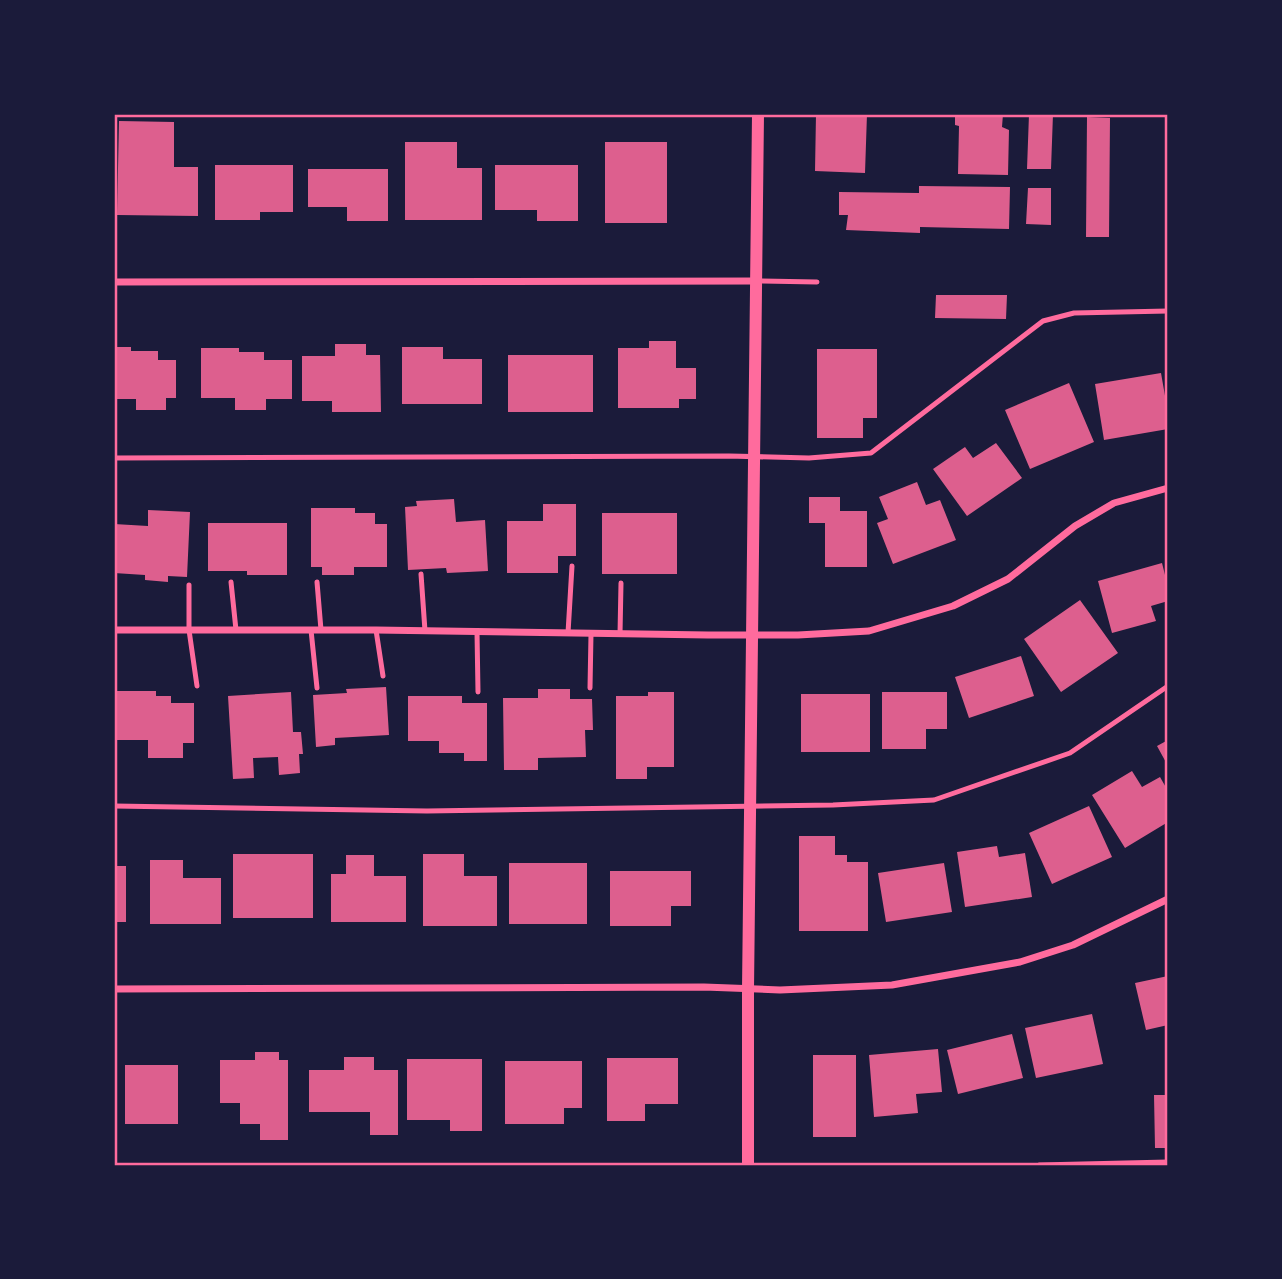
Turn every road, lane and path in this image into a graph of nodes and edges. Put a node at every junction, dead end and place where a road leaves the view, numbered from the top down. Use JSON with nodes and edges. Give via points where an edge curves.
{"nodes":[{"id":1,"x":758,"y":114,"type":"edge"},
{"id":2,"x":756,"y":281,"type":"junction"},
{"id":3,"x":114,"y":282,"type":"edge"},
{"id":4,"x":817,"y":282,"type":"dead end"},
{"id":5,"x":1168,"y":311,"type":"edge"},
{"id":6,"x":754,"y":456,"type":"junction"},
{"id":7,"x":114,"y":458,"type":"edge"},
{"id":8,"x":1168,"y":488,"type":"edge"},
{"id":9,"x":572,"y":566,"type":"dead end"},
{"id":10,"x":421,"y":574,"type":"dead end"},
{"id":11,"x":232,"y":582,"type":"dead end"},
{"id":12,"x":317,"y":582,"type":"dead end"},
{"id":13,"x":621,"y":583,"type":"dead end"},
{"id":14,"x":188,"y":585,"type":"dead end"},
{"id":15,"x":114,"y":630,"type":"edge"},
{"id":16,"x":189,"y":630,"type":"junction"},
{"id":17,"x":236,"y":630,"type":"junction"},
{"id":18,"x":311,"y":630,"type":"junction"},
{"id":19,"x":321,"y":630,"type":"junction"},
{"id":20,"x":376,"y":630,"type":"junction"},
{"id":21,"x":425,"y":631,"type":"junction"},
{"id":22,"x":477,"y":632,"type":"junction"},
{"id":23,"x":568,"y":633,"type":"junction"},
{"id":24,"x":591,"y":634,"type":"junction"},
{"id":25,"x":620,"y":634,"type":"junction"},
{"id":26,"x":753,"y":634,"type":"junction"},
{"id":27,"x":383,"y":676,"type":"dead end"},
{"id":28,"x":197,"y":686,"type":"dead end"},
{"id":29,"x":1168,"y":686,"type":"edge"},
{"id":30,"x":317,"y":688,"type":"dead end"},
{"id":31,"x":590,"y":688,"type":"dead end"},
{"id":32,"x":478,"y":692,"type":"dead end"},
{"id":33,"x":750,"y":805,"type":"junction"},
{"id":34,"x":114,"y":806,"type":"edge"},
{"id":35,"x":1168,"y":899,"type":"edge"},
{"id":36,"x":114,"y":989,"type":"edge"},
{"id":37,"x":748,"y":989,"type":"junction"},
{"id":38,"x":1168,"y":1163,"type":"edge"},
{"id":39,"x":748,"y":1165,"type":"edge"},
{"id":40,"x":1038,"y":1165,"type":"edge"}],
"edges":[{"from":1,"to":2,"type":"street"},
{"from":2,"to":3,"type":"street"},
{"from":2,"to":4,"type":"lane"},
{"from":2,"to":6,"type":"street"},
{"from":5,"to":6,"type":"lane","via":[[1074,313],[1043,321],[872,453]]},
{"from":6,"to":7,"type":"lane"},
{"from":6,"to":26,"type":"street"},
{"from":8,"to":26,"type":"street","via":[[1114,503],[1075,526],[1008,579],[953,606],[869,631]]},
{"from":9,"to":23,"type":"lane"},
{"from":10,"to":21,"type":"lane"},
{"from":11,"to":17,"type":"lane"},
{"from":12,"to":19,"type":"lane"},
{"from":13,"to":25,"type":"lane"},
{"from":14,"to":16,"type":"lane"},
{"from":15,"to":16,"type":"street"},
{"from":16,"to":17,"type":"street"},
{"from":16,"to":28,"type":"lane"},
{"from":17,"to":18,"type":"street"},
{"from":18,"to":19,"type":"street"},
{"from":18,"to":30,"type":"lane"},
{"from":19,"to":20,"type":"street"},
{"from":20,"to":21,"type":"street"},
{"from":20,"to":27,"type":"lane"},
{"from":21,"to":22,"type":"street"},
{"from":22,"to":23,"type":"street"},
{"from":22,"to":32,"type":"lane"},
{"from":23,"to":24,"type":"street"},
{"from":24,"to":25,"type":"street"},
{"from":24,"to":31,"type":"lane"},
{"from":25,"to":26,"type":"street"},
{"from":26,"to":33,"type":"street"},
{"from":29,"to":33,"type":"lane","via":[[1070,753],[934,800]]},
{"from":33,"to":34,"type":"lane","via":[[427,811]]},
{"from":33,"to":37,"type":"street"},
{"from":35,"to":37,"type":"street","via":[[1073,945],[1020,962],[892,985]]},
{"from":36,"to":37,"type":"street"},
{"from":37,"to":39,"type":"street"},
{"from":38,"to":40,"type":"lane"}]}
